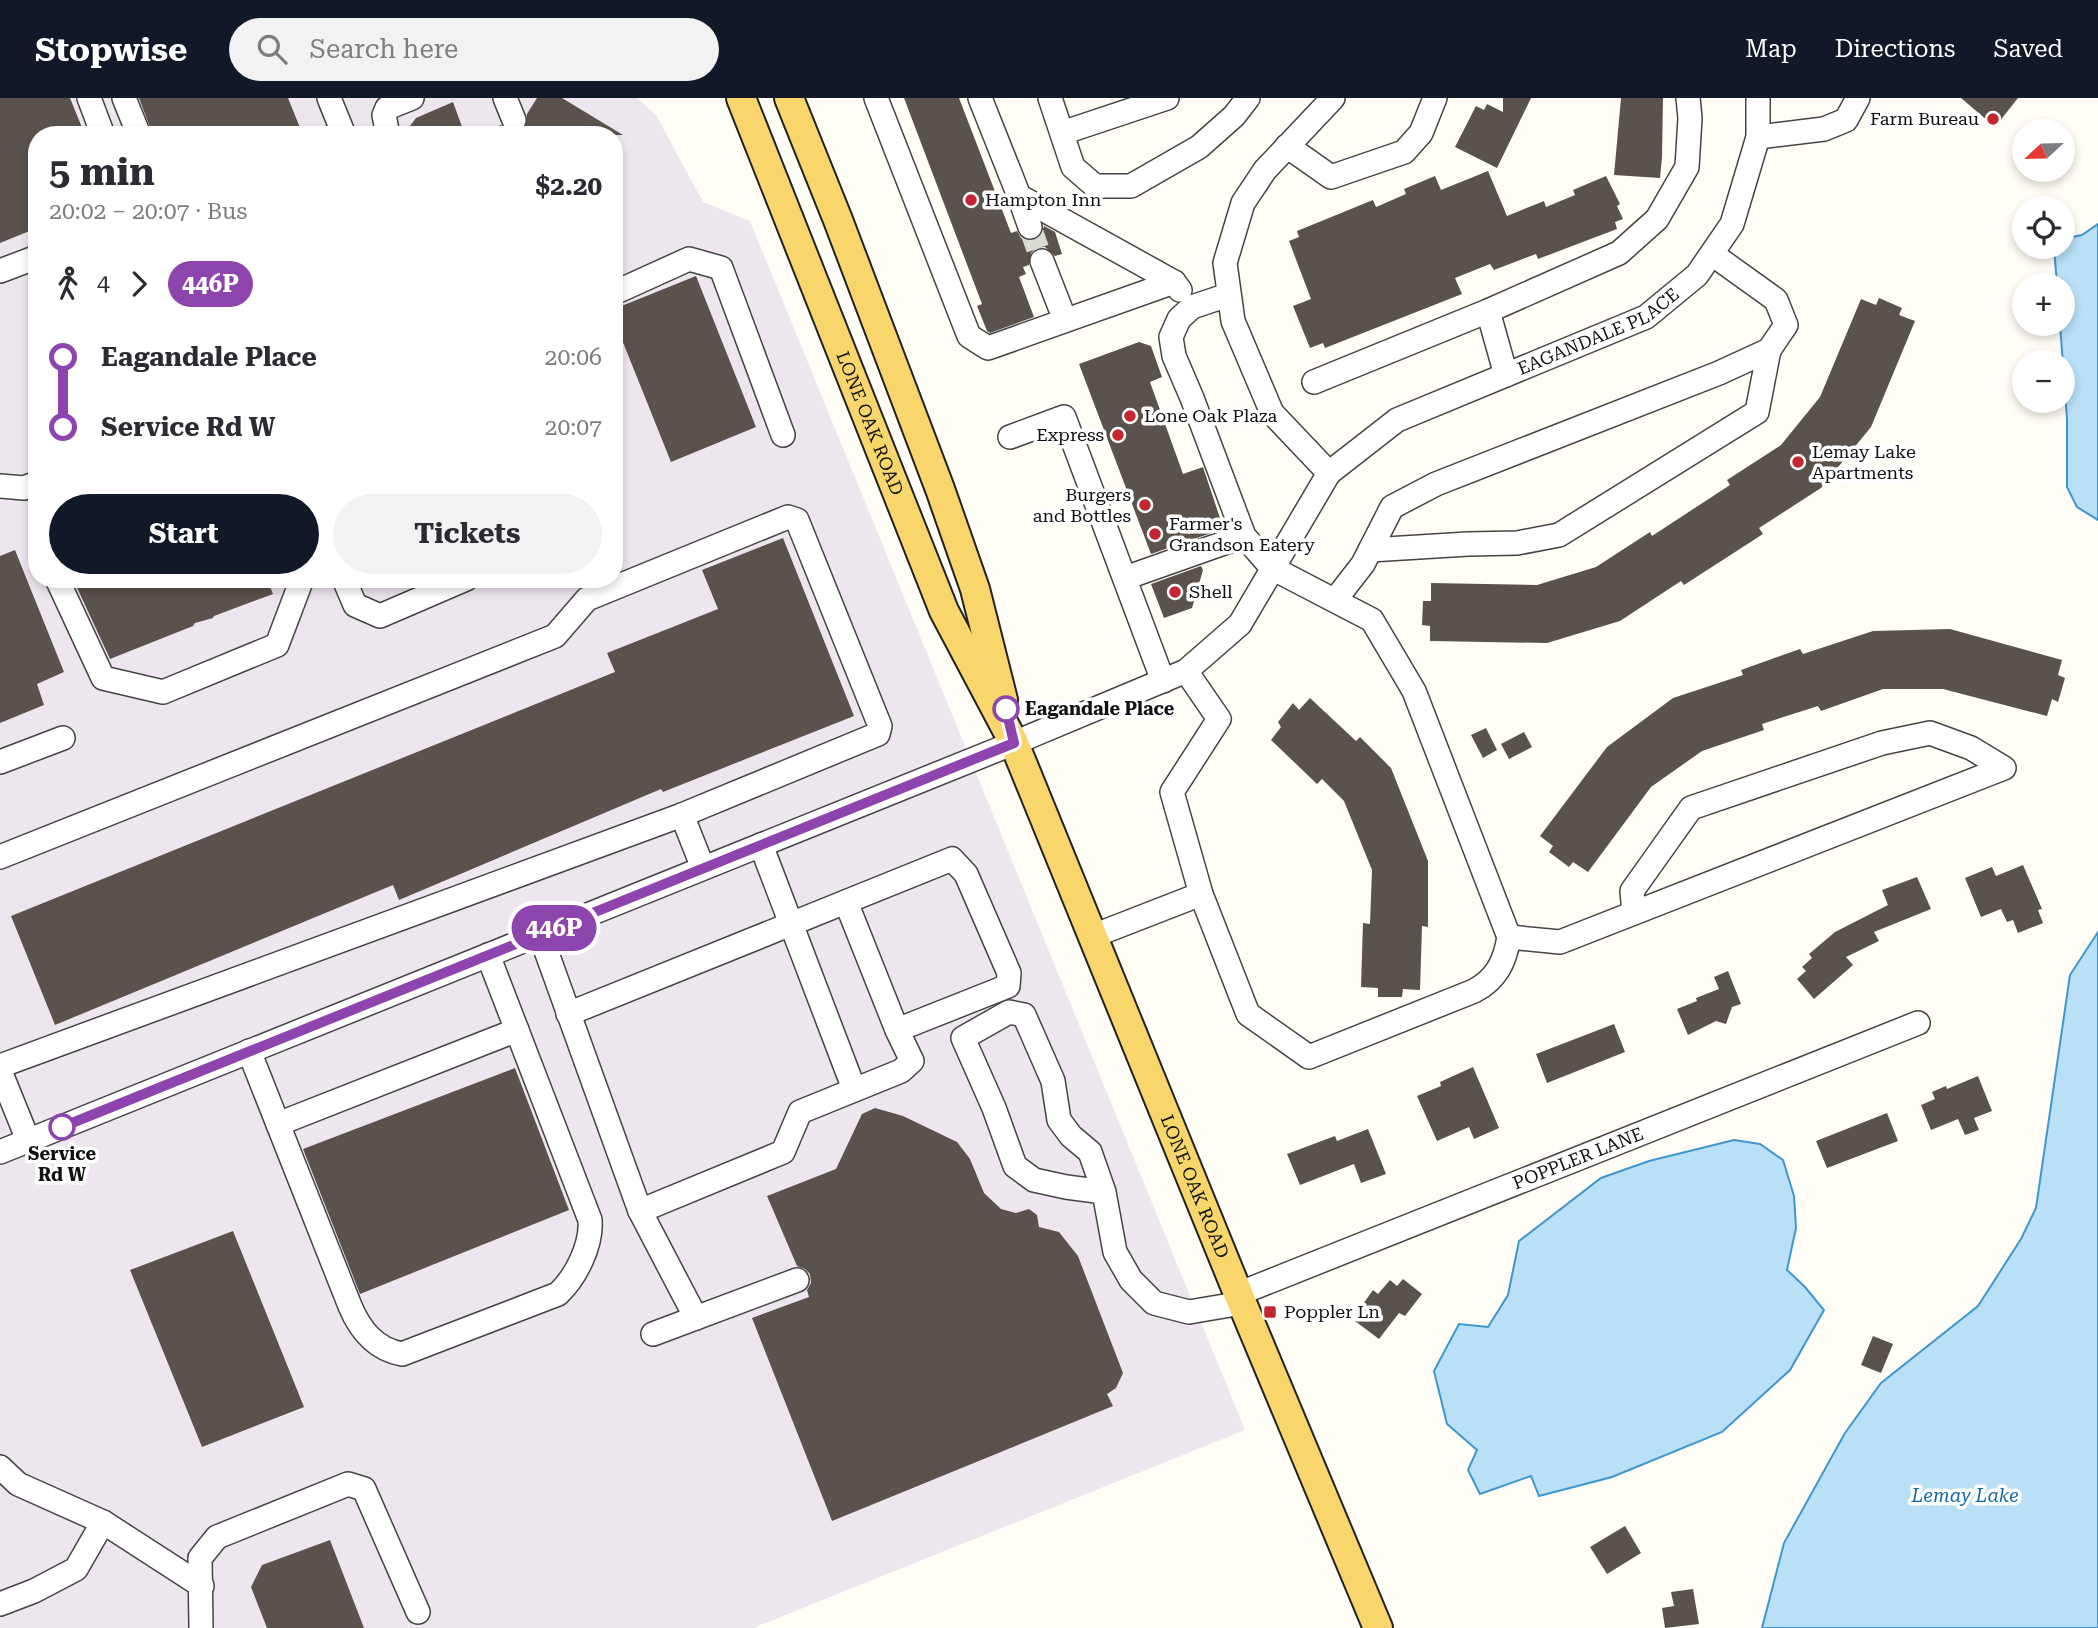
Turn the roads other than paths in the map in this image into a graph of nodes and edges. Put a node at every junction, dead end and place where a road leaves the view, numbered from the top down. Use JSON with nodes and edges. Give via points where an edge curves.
{"nodes":[{"id":1,"x":89,"y":98,"type":"edge"},
{"id":2,"x":124,"y":98,"type":"edge"},
{"id":3,"x":329,"y":98,"type":"edge"},
{"id":4,"x":412,"y":98,"type":"edge"},
{"id":5,"x":505,"y":98,"type":"edge"},
{"id":6,"x":741,"y":98,"type":"edge"},
{"id":7,"x":876,"y":98,"type":"edge"},
{"id":8,"x":980,"y":98,"type":"edge"},
{"id":9,"x":1050,"y":98,"type":"edge"},
{"id":10,"x":1167,"y":98,"type":"edge"},
{"id":11,"x":1248,"y":98,"type":"edge"},
{"id":12,"x":1333,"y":98,"type":"edge"},
{"id":13,"x":1435,"y":98,"type":"edge"},
{"id":14,"x":1688,"y":98,"type":"edge"},
{"id":15,"x":1758,"y":98,"type":"edge"},
{"id":16,"x":1858,"y":98,"type":"edge"},
{"id":17,"x":789,"y":99,"type":"edge"},
{"id":18,"x":514,"y":120,"type":"dead end"},
{"id":19,"x":100,"y":126,"type":"edge"},
{"id":20,"x":135,"y":126,"type":"edge"},
{"id":21,"x":340,"y":126,"type":"edge"},
{"id":22,"x":386,"y":126,"type":"edge"},
{"id":23,"x":1062,"y":133,"type":"junction"},
{"id":24,"x":1758,"y":137,"type":"junction"},
{"id":25,"x":1287,"y":146,"type":"junction"},
{"id":26,"x":1019,"y":196,"type":"junction"},
{"id":27,"x":1030,"y":227,"type":"tunnel mouth"},
{"id":28,"x":1712,"y":254,"type":"junction"},
{"id":29,"x":28,"y":260,"type":"edge"},
{"id":30,"x":1042,"y":261,"type":"tunnel mouth"},
{"id":31,"x":0,"y":271,"type":"edge"},
{"id":32,"x":1174,"y":282,"type":"junction"},
{"id":33,"x":623,"y":289,"type":"edge"},
{"id":34,"x":1228,"y":295,"type":"junction"},
{"id":35,"x":1192,"y":307,"type":"junction"},
{"id":36,"x":1488,"y":311,"type":"junction"},
{"id":37,"x":1065,"y":320,"type":"junction"},
{"id":38,"x":1769,"y":350,"type":"junction"},
{"id":39,"x":1506,"y":375,"type":"junction"},
{"id":40,"x":1314,"y":382,"type":"dead end"},
{"id":41,"x":783,"y":435,"type":"dead end"},
{"id":42,"x":1010,"y":437,"type":"dead end"},
{"id":43,"x":1329,"y":473,"type":"junction"},
{"id":44,"x":0,"y":486,"type":"edge"},
{"id":45,"x":28,"y":486,"type":"edge"},
{"id":46,"x":1244,"y":536,"type":"junction"},
{"id":47,"x":1370,"y":550,"type":"junction"},
{"id":48,"x":1272,"y":568,"type":"junction"},
{"id":49,"x":1125,"y":578,"type":"junction"},
{"id":50,"x":623,"y":584,"type":"edge"},
{"id":51,"x":61,"y":588,"type":"edge"},
{"id":52,"x":299,"y":588,"type":"edge"},
{"id":53,"x":348,"y":588,"type":"edge"},
{"id":54,"x":445,"y":588,"type":"edge"},
{"id":55,"x":614,"y":588,"type":"edge"},
{"id":56,"x":1335,"y":600,"type":"junction"},
{"id":57,"x":1186,"y":671,"type":"junction"},
{"id":58,"x":1163,"y":681,"type":"junction"},
{"id":59,"x":63,"y":738,"type":"dead end"},
{"id":60,"x":1014,"y":743,"type":"junction"},
{"id":61,"x":0,"y":762,"type":"edge"},
{"id":62,"x":682,"y":815,"type":"junction"},
{"id":63,"x":761,"y":845,"type":"junction"},
{"id":64,"x":0,"y":857,"type":"edge"},
{"id":65,"x":703,"y":868,"type":"junction"},
{"id":66,"x":1201,"y":894,"type":"junction"},
{"id":67,"x":846,"y":902,"type":"junction"},
{"id":68,"x":1634,"y":914,"type":"junction"},
{"id":69,"x":791,"y":924,"type":"junction"},
{"id":70,"x":540,"y":934,"type":"junction"},
{"id":71,"x":1093,"y":936,"type":"junction"},
{"id":72,"x":1509,"y":937,"type":"junction"},
{"id":73,"x":488,"y":955,"type":"junction"},
{"id":74,"x":568,"y":1014,"type":"junction"},
{"id":75,"x":1918,"y":1023,"type":"dead end"},
{"id":76,"x":517,"y":1030,"type":"junction"},
{"id":77,"x":897,"y":1030,"type":"junction"},
{"id":78,"x":249,"y":1051,"type":"junction"},
{"id":79,"x":0,"y":1068,"type":"edge"},
{"id":80,"x":854,"y":1089,"type":"junction"},
{"id":81,"x":278,"y":1124,"type":"junction"},
{"id":82,"x":28,"y":1140,"type":"junction"},
{"id":83,"x":0,"y":1152,"type":"edge"},
{"id":84,"x":1104,"y":1192,"type":"junction"},
{"id":85,"x":640,"y":1211,"type":"junction"},
{"id":86,"x":797,"y":1280,"type":"dead end"},
{"id":87,"x":1240,"y":1298,"type":"junction"},
{"id":88,"x":696,"y":1318,"type":"junction"},
{"id":89,"x":653,"y":1334,"type":"dead end"},
{"id":90,"x":0,"y":1467,"type":"edge"},
{"id":91,"x":103,"y":1522,"type":"junction"},
{"id":92,"x":202,"y":1586,"type":"junction"},
{"id":93,"x":0,"y":1604,"type":"edge"},
{"id":94,"x":418,"y":1612,"type":"dead end"},
{"id":95,"x":201,"y":1628,"type":"edge"},
{"id":96,"x":1378,"y":1628,"type":"edge"}],
"edges":[{"from":1,"to":19,"type":"street"},
{"from":2,"to":20,"type":"street"},
{"from":3,"to":21,"type":"street"},
{"from":4,"to":22,"type":"street","via":[[387,108]]},
{"from":5,"to":18,"type":"street"},
{"from":6,"to":60,"type":"main road","name":"LONE OAK ROAD","via":[[944,611]]},
{"from":7,"to":37,"type":"street","via":[[969,336],[988,348]]},
{"from":8,"to":26,"type":"street"},
{"from":9,"to":23,"type":"street"},
{"from":10,"to":23,"type":"street"},
{"from":11,"to":23,"type":"street","via":[[1199,147],[1131,186],[1095,186],[1073,167]]},
{"from":12,"to":25,"type":"street"},
{"from":13,"to":25,"type":"street","via":[[1420,133],[1404,152],[1331,177]]},
{"from":14,"to":36,"type":"street","via":[[1687,167],[1657,219],[1619,253]]},
{"from":15,"to":24,"type":"street","name":"EAGANDALE PLACE"},
{"from":16,"to":24,"type":"street","via":[[1846,120],[1824,129]]},
{"from":17,"to":60,"type":"main road","name":"LONE OAK ROAD","via":[[971,577]]},
{"from":24,"to":28,"type":"street","name":"EAGANDALE PLACE","via":[[1732,224]]},
{"from":25,"to":34,"type":"street","via":[[1243,203],[1225,262]]},
{"from":26,"to":27,"type":"street"},
{"from":26,"to":32,"type":"street"},
{"from":28,"to":38,"type":"street","via":[[1776,300],[1786,325]]},
{"from":28,"to":39,"type":"street","name":"EAGANDALE PLACE","via":[[1698,275],[1646,317]]},
{"from":29,"to":31,"type":"street"},
{"from":30,"to":37,"type":"street"},
{"from":32,"to":35,"type":"street"},
{"from":32,"to":37,"type":"street"},
{"from":33,"to":41,"type":"street","via":[[689,259],[722,268]]},
{"from":34,"to":35,"type":"street"},
{"from":34,"to":43,"type":"street","via":[[1233,321],[1272,414]]},
{"from":35,"to":46,"type":"street","via":[[1174,327],[1171,345]]},
{"from":36,"to":39,"type":"street"},
{"from":36,"to":40,"type":"street"},
{"from":38,"to":47,"type":"street","via":[[1436,484],[1392,507]]},
{"from":38,"to":47,"type":"street","via":[[1757,412],[1559,535],[1517,543]]},
{"from":39,"to":43,"type":"street","name":"EAGANDALE PLACE","via":[[1397,420]]},
{"from":42,"to":49,"type":"street","via":[[1064,417]]},
{"from":43,"to":48,"type":"street","name":"EAGANDALE PLACE"},
{"from":44,"to":45,"type":"street"},
{"from":46,"to":48,"type":"street"},
{"from":46,"to":49,"type":"street"},
{"from":47,"to":56,"type":"street"},
{"from":48,"to":56,"type":"street"},
{"from":48,"to":57,"type":"street","name":"EAGANDALE PLACE","via":[[1240,624]]},
{"from":49,"to":58,"type":"street"},
{"from":50,"to":62,"type":"street","via":[[792,517],[880,726],[878,734]]},
{"from":51,"to":52,"type":"street","via":[[103,678],[163,692],[277,645]]},
{"from":53,"to":54,"type":"street","via":[[355,605],[380,616]]},
{"from":55,"to":64,"type":"street","via":[[587,599],[555,636]]},
{"from":56,"to":72,"type":"street","via":[[1372,620],[1414,691]]},
{"from":57,"to":58,"type":"street","name":"EAGANDALE PLACE"},
{"from":57,"to":66,"type":"street","via":[[1219,719],[1172,792]]},
{"from":58,"to":60,"type":"street","name":"EAGANDALE PLACE"},
{"from":59,"to":61,"type":"street"},
{"from":60,"to":63,"type":"street","name":"EAGANDALE PLACE"},
{"from":60,"to":71,"type":"main road","name":"LONE OAK ROAD"},
{"from":62,"to":65,"type":"street"},
{"from":62,"to":79,"type":"street"},
{"from":63,"to":65,"type":"street","name":"EAGANDALE PLACE"},
{"from":63,"to":69,"type":"street"},
{"from":65,"to":70,"type":"street","name":"EAGANDALE PLACE"},
{"from":66,"to":71,"type":"street"},
{"from":66,"to":72,"type":"street","via":[[1248,1014],[1310,1057],[1481,988],[1499,969]]},
{"from":67,"to":69,"type":"street"},
{"from":67,"to":77,"type":"street"},
{"from":67,"to":77,"type":"street","via":[[952,859],[966,874],[1009,973],[1008,986]]},
{"from":68,"to":68,"type":"street","via":[[1838,833],[2004,768],[1972,748],[1930,733],[1882,743],[1691,808],[1632,891]]},
{"from":68,"to":72,"type":"street","via":[[1560,942]]},
{"from":69,"to":74,"type":"street"},
{"from":69,"to":80,"type":"street"},
{"from":70,"to":73,"type":"street","name":"EAGANDALE PLACE"},
{"from":70,"to":74,"type":"street"},
{"from":71,"to":87,"type":"main road","name":"LONE OAK ROAD"},
{"from":73,"to":76,"type":"street"},
{"from":73,"to":78,"type":"street","name":"EAGANDALE PLACE"},
{"from":74,"to":85,"type":"street"},
{"from":75,"to":87,"type":"street","name":"POPPLER LANE"},
{"from":76,"to":81,"type":"street"},
{"from":76,"to":81,"type":"street","via":[[590,1220],[587,1245],[569,1284],[558,1294],[402,1354],[372,1341],[358,1324]]},
{"from":77,"to":80,"type":"street","via":[[912,1061]]},
{"from":78,"to":81,"type":"street"},
{"from":78,"to":82,"type":"street","name":"EAGANDALE PLACE"},
{"from":79,"to":82,"type":"street"},
{"from":80,"to":85,"type":"street","via":[[800,1112],[783,1152]]},
{"from":82,"to":83,"type":"street","name":"EAGANDALE PLACE"},
{"from":84,"to":84,"type":"street","name":"POPPLER LANE","via":[[1034,1180],[1015,1166],[963,1038],[1009,1012],[1024,1015],[1053,1081],[1059,1120],[1090,1152]]},
{"from":84,"to":87,"type":"street","name":"POPPLER LANE","via":[[1115,1252],[1131,1280],[1154,1303],[1189,1312]]},
{"from":85,"to":88,"type":"street"},
{"from":86,"to":88,"type":"street"},
{"from":87,"to":96,"type":"main road","name":"LONE OAK ROAD"},
{"from":88,"to":89,"type":"street"},
{"from":90,"to":91,"type":"street","via":[[18,1483]]},
{"from":91,"to":92,"type":"street"},
{"from":91,"to":93,"type":"street","via":[[76,1569]]},
{"from":92,"to":94,"type":"street","via":[[200,1558],[217,1537],[348,1484],[365,1489]]},
{"from":92,"to":95,"type":"street"}]}
